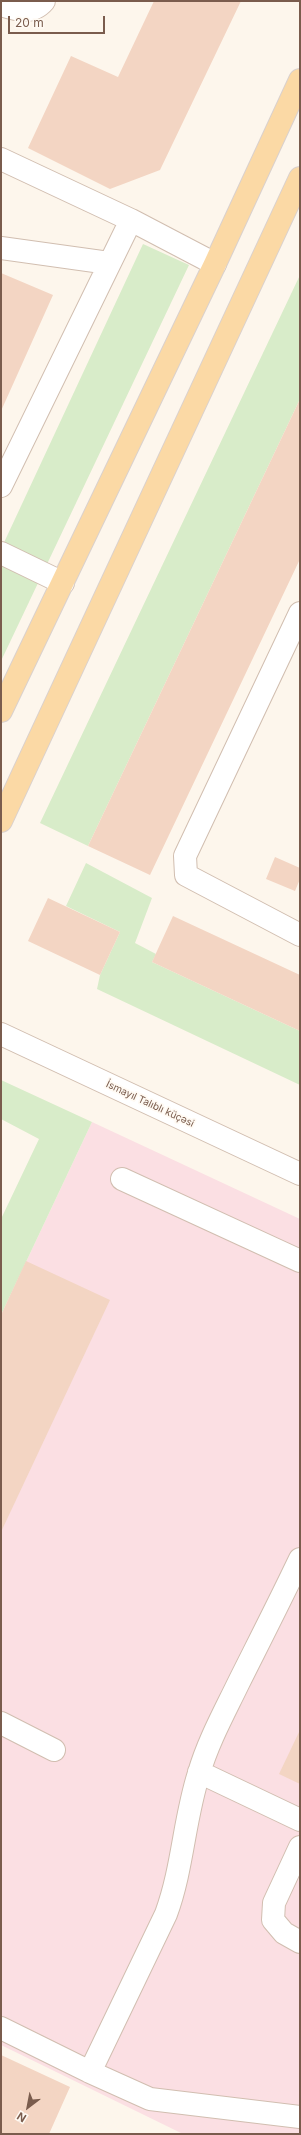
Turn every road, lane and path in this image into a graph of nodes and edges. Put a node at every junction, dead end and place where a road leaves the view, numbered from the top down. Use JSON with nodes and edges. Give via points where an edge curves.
{"nodes":[{"id":1,"x":44,"y":1,"type":"edge"},
{"id":2,"x":1,"y":5,"type":"edge"},
{"id":3,"x":300,"y":80,"type":"edge"},
{"id":4,"x":1,"y":159,"type":"edge"},
{"id":5,"x":300,"y":178,"type":"edge"},
{"id":6,"x":131,"y":220,"type":"junction"},
{"id":7,"x":1,"y":248,"type":"edge"},
{"id":8,"x":109,"y":264,"type":"junction"},
{"id":9,"x":215,"y":264,"type":"junction"},
{"id":10,"x":1,"y":486,"type":"edge"},
{"id":11,"x":1,"y":553,"type":"edge"},
{"id":12,"x":64,"y":583,"type":"junction"},
{"id":13,"x":300,"y":613,"type":"edge"},
{"id":14,"x":1,"y":712,"type":"edge"},
{"id":15,"x":1,"y":821,"type":"edge"},
{"id":16,"x":300,"y":934,"type":"edge"},
{"id":17,"x":1,"y":1034,"type":"edge"},
{"id":18,"x":300,"y":1174,"type":"edge"},
{"id":19,"x":122,"y":1179,"type":"dead end"},
{"id":20,"x":300,"y":1261,"type":"edge"},
{"id":21,"x":300,"y":1559,"type":"edge"},
{"id":22,"x":295,"y":1583,"type":"edge"},
{"id":23,"x":1,"y":1723,"type":"edge"},
{"id":24,"x":54,"y":1750,"type":"dead end"},
{"id":25,"x":199,"y":1772,"type":"junction"},
{"id":26,"x":300,"y":1820,"type":"edge"},
{"id":27,"x":300,"y":1847,"type":"edge"},
{"id":28,"x":300,"y":1942,"type":"edge"},
{"id":29,"x":1,"y":2028,"type":"edge"},
{"id":30,"x":90,"y":2072,"type":"junction"},
{"id":31,"x":300,"y":2117,"type":"edge"}],
"edges":[{"from":1,"to":2,"type":"street","via":[[40,6],[20,11]]},
{"from":3,"to":9,"type":"main road"},
{"from":4,"to":6,"type":"street"},
{"from":5,"to":15,"type":"main road"},
{"from":6,"to":8,"type":"street"},
{"from":6,"to":9,"type":"street"},
{"from":7,"to":8,"type":"street"},
{"from":8,"to":10,"type":"street"},
{"from":9,"to":12,"type":"main road"},
{"from":11,"to":12,"type":"street"},
{"from":12,"to":14,"type":"main road"},
{"from":13,"to":16,"type":"street","via":[[185,856],[186,875]]},
{"from":17,"to":18,"type":"street","name":"İsmayıl Talıblı küçəsi"},
{"from":19,"to":20,"type":"street"},
{"from":21,"to":22,"type":"street"},
{"from":22,"to":25,"type":"street","via":[[217,1727]]},
{"from":23,"to":24,"type":"street"},
{"from":25,"to":26,"type":"street"},
{"from":25,"to":30,"type":"street","via":[[187,1813],[180,1868],[166,1914]]},
{"from":27,"to":28,"type":"street","via":[[274,1903],[273,1920],[284,1934]]},
{"from":29,"to":30,"type":"street"},
{"from":30,"to":31,"type":"street","via":[[150,2099]]}]}
